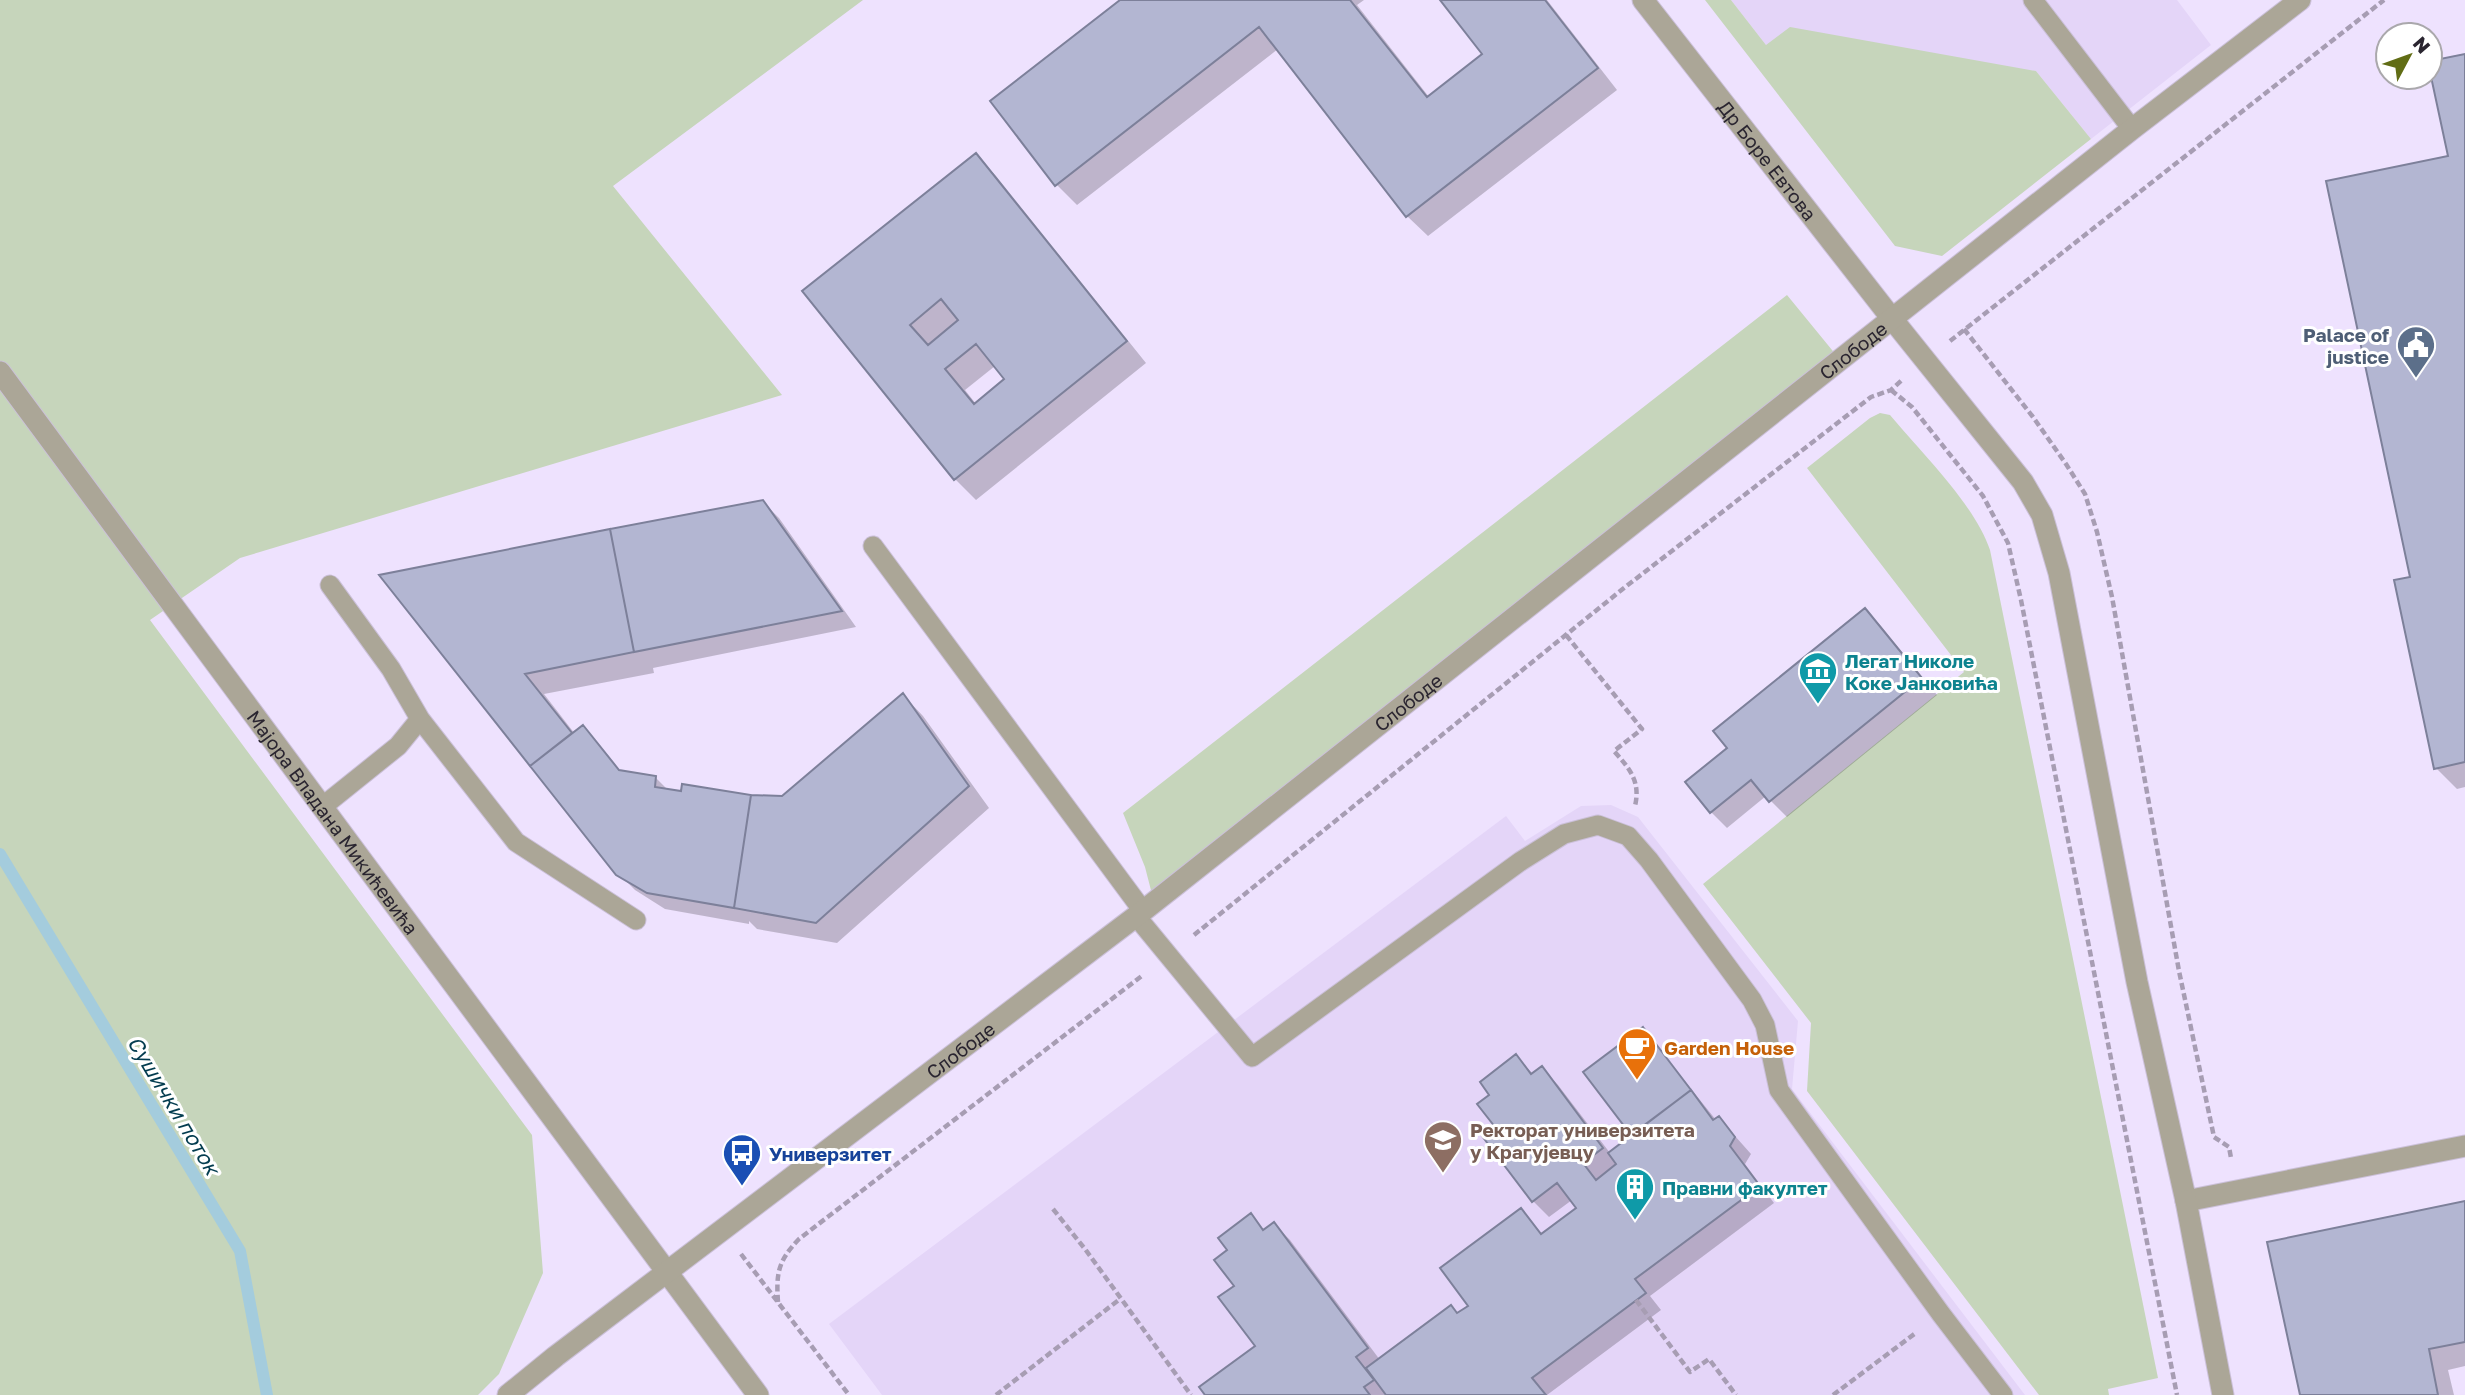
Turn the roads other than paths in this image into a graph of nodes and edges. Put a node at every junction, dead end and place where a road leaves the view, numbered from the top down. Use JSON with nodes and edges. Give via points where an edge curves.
{"nodes":[{"id":1,"x":1643,"y":0,"type":"edge"},
{"id":2,"x":2031,"y":0,"type":"edge"},
{"id":3,"x":2300,"y":0,"type":"edge"},
{"id":4,"x":2132,"y":129,"type":"junction"},
{"id":5,"x":1893,"y":320,"type":"junction"},
{"id":6,"x":0,"y":372,"type":"edge"},
{"id":7,"x":873,"y":546,"type":"dead end"},
{"id":8,"x":330,"y":585,"type":"dead end"},
{"id":9,"x":420,"y":719,"type":"junction"},
{"id":10,"x":322,"y":807,"type":"junction"},
{"id":11,"x":1140,"y":913,"type":"junction"},
{"id":12,"x":636,"y":920,"type":"dead end"},
{"id":13,"x":2465,"y":1146,"type":"edge"},
{"id":14,"x":2186,"y":1200,"type":"junction"},
{"id":15,"x":667,"y":1273,"type":"junction"},
{"id":16,"x":508,"y":1395,"type":"edge"},
{"id":17,"x":758,"y":1395,"type":"edge"},
{"id":18,"x":2003,"y":1395,"type":"edge"},
{"id":19,"x":2223,"y":1395,"type":"edge"}],
"edges":[{"from":1,"to":5,"type":"street","name":"Др Боре Евтова"},
{"from":2,"to":4,"type":"lane"},
{"from":3,"to":4,"type":"street","name":"Слободе"},
{"from":4,"to":5,"type":"street","name":"Слободе"},
{"from":5,"to":11,"type":"street","name":"Слободе"},
{"from":5,"to":14,"type":"street","name":"Др Боре Евтова","via":[[2023,482],[2050,534],[2137,982]]},
{"from":6,"to":10,"type":"street","name":"Мајора Владана Микићевића"},
{"from":7,"to":11,"type":"lane"},
{"from":8,"to":9,"type":"lane","via":[[391,669]]},
{"from":9,"to":10,"type":"lane","via":[[398,746]]},
{"from":9,"to":12,"type":"lane","via":[[516,842]]},
{"from":10,"to":15,"type":"street","name":"Мајора Владана Микићевића"},
{"from":11,"to":15,"type":"street","name":"Слободе"},
{"from":11,"to":18,"type":"lane","via":[[1168,956],[1252,1057],[1564,834],[1598,825],[1628,836],[1752,1000],[1765,1025],[1779,1090]]},
{"from":13,"to":14,"type":"street"},
{"from":14,"to":19,"type":"street","name":"Др Боре Евтова"},
{"from":15,"to":16,"type":"street","name":"Слободе"},
{"from":15,"to":17,"type":"street","name":"Мајора Владана Микићевића"}]}
